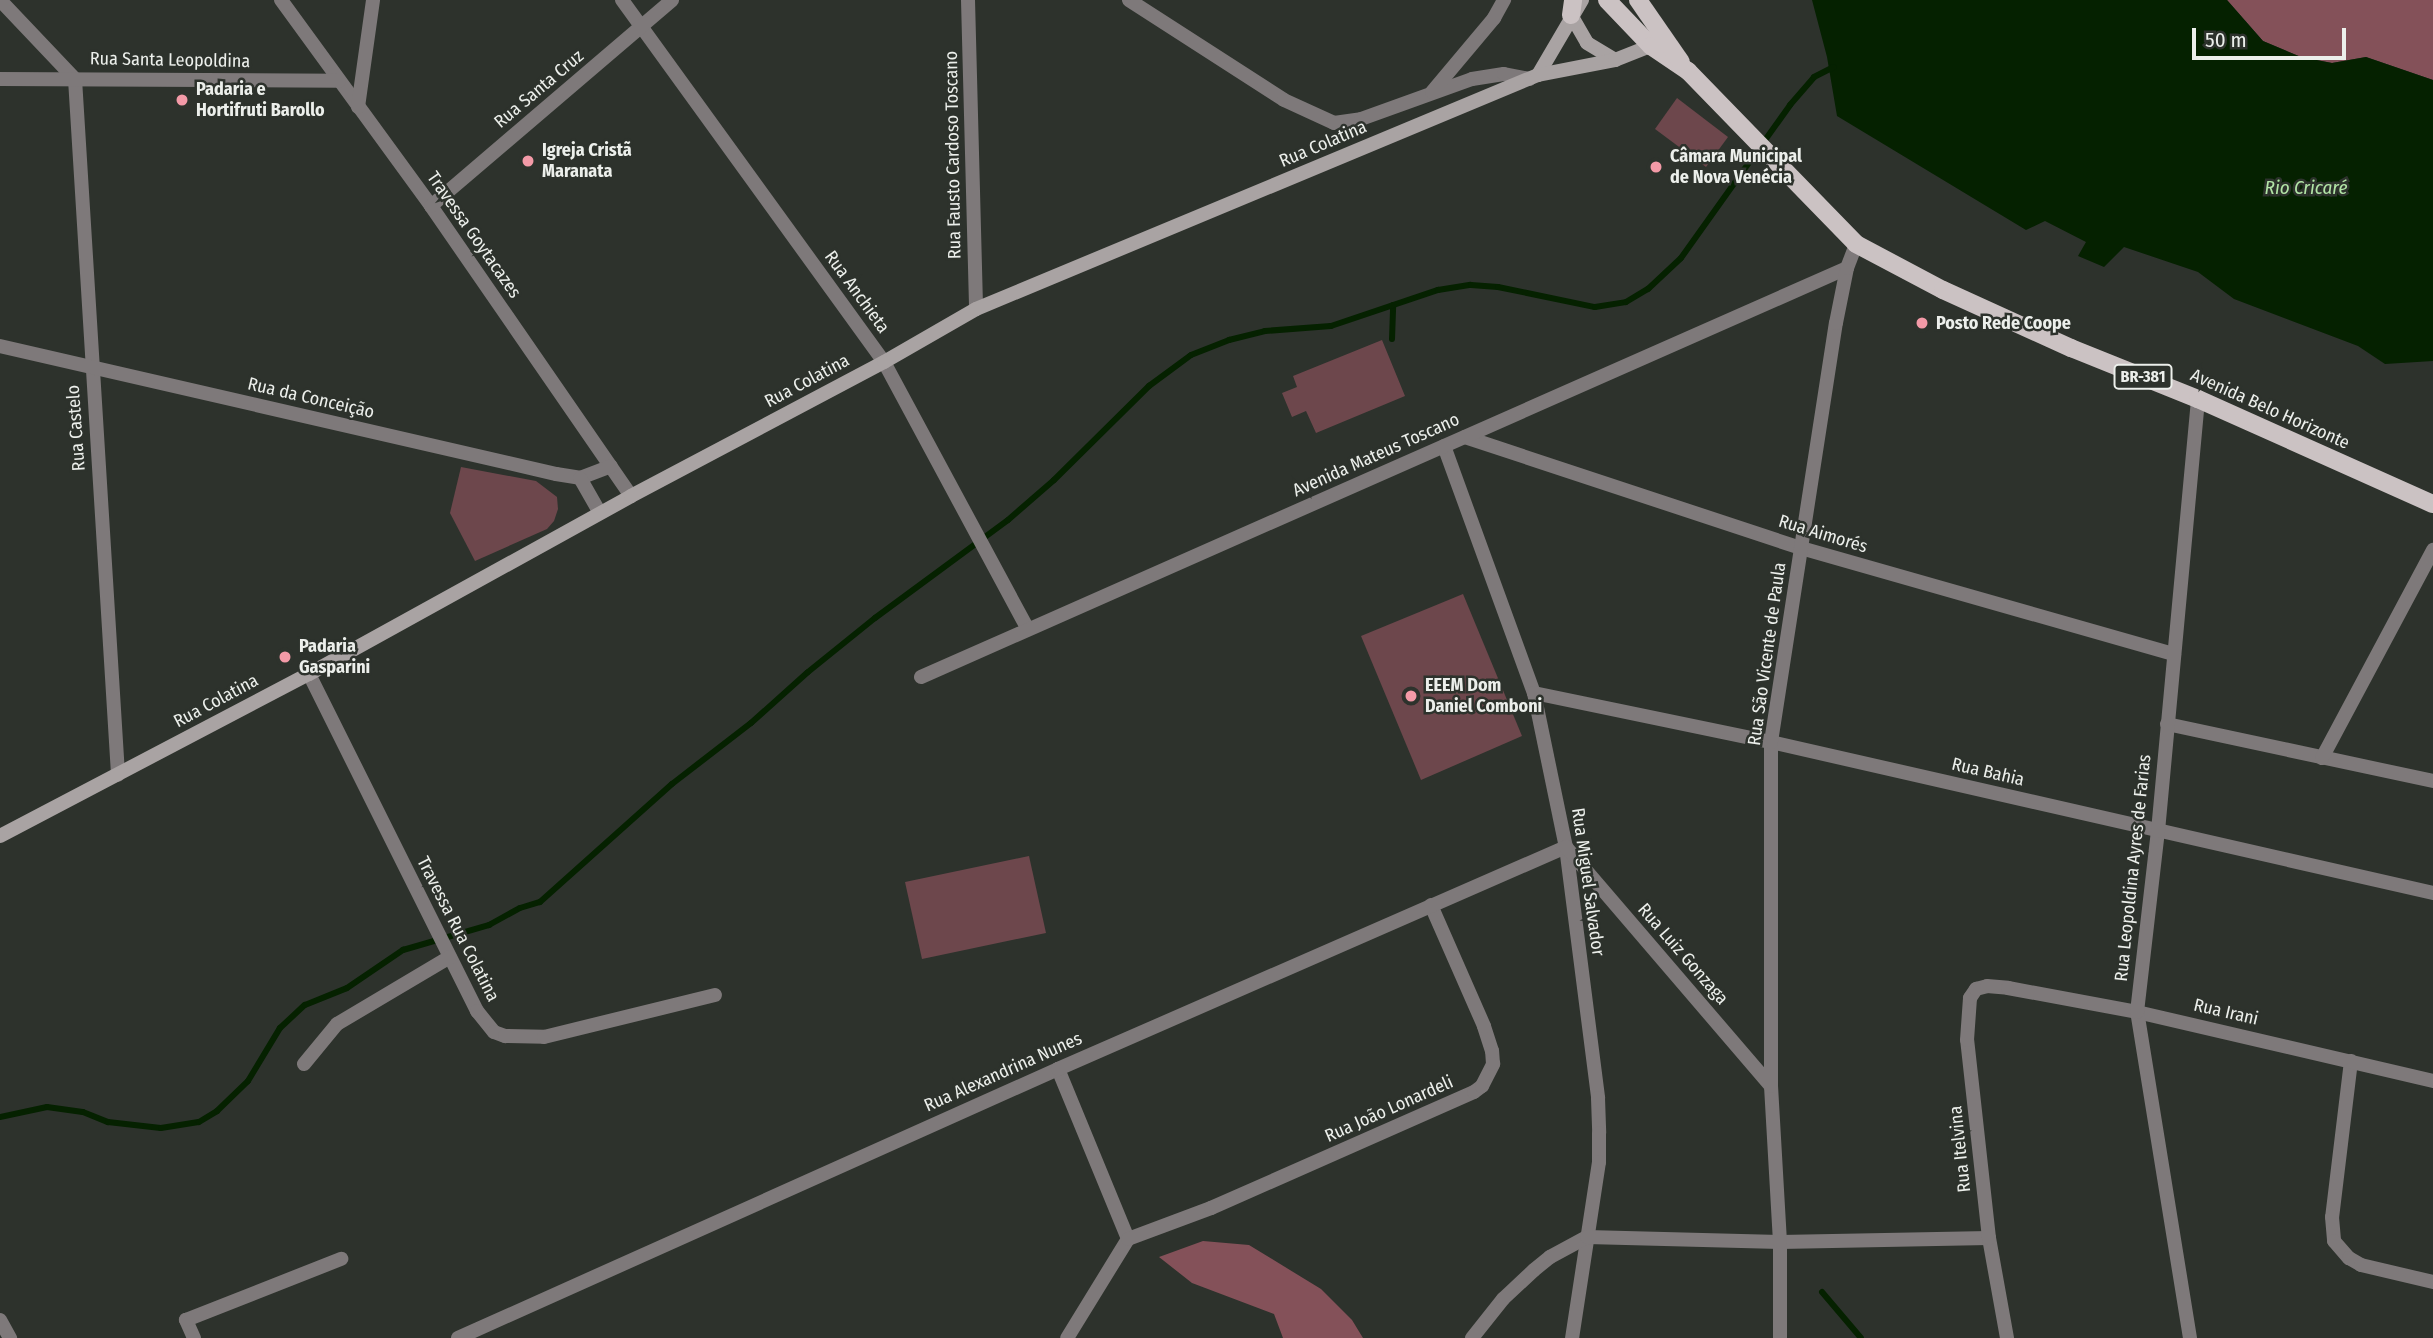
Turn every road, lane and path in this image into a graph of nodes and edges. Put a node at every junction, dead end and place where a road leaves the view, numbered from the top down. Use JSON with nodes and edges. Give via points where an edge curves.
{"nodes":[{"id":1,"x":0,"y":0,"type":"edge"},
{"id":2,"x":281,"y":0,"type":"edge"},
{"id":3,"x":373,"y":0,"type":"edge"},
{"id":4,"x":622,"y":0,"type":"edge"},
{"id":5,"x":672,"y":0,"type":"edge"},
{"id":6,"x":968,"y":0,"type":"edge"},
{"id":7,"x":1129,"y":0,"type":"edge"},
{"id":8,"x":1504,"y":0,"type":"edge"},
{"id":9,"x":1607,"y":0,"type":"edge"},
{"id":10,"x":1638,"y":0,"type":"edge"},
{"id":11,"x":1576,"y":5,"type":"edge"},
{"id":12,"x":642,"y":27,"type":"junction"},
{"id":13,"x":1659,"y":43,"type":"junction"},
{"id":14,"x":1615,"y":61,"type":"junction"},
{"id":15,"x":1534,"y":77,"type":"junction"},
{"id":16,"x":0,"y":79,"type":"edge"},
{"id":17,"x":75,"y":79,"type":"junction"},
{"id":18,"x":339,"y":81,"type":"junction"},
{"id":19,"x":1430,"y":94,"type":"junction"},
{"id":20,"x":358,"y":107,"type":"junction"},
{"id":21,"x":431,"y":206,"type":"junction"},
{"id":22,"x":1856,"y":244,"type":"junction"},
{"id":23,"x":1847,"y":268,"type":"junction"},
{"id":24,"x":976,"y":309,"type":"junction"},
{"id":25,"x":0,"y":346,"type":"edge"},
{"id":26,"x":884,"y":362,"type":"junction"},
{"id":27,"x":91,"y":368,"type":"junction"},
{"id":28,"x":2198,"y":399,"type":"junction"},
{"id":29,"x":1465,"y":437,"type":"junction"},
{"id":30,"x":1444,"y":446,"type":"junction"},
{"id":31,"x":611,"y":466,"type":"junction"},
{"id":32,"x":580,"y":478,"type":"junction"},
{"id":33,"x":631,"y":496,"type":"junction"},
{"id":34,"x":2433,"y":504,"type":"edge"},
{"id":35,"x":600,"y":513,"type":"junction"},
{"id":36,"x":1801,"y":548,"type":"junction"},
{"id":37,"x":2433,"y":550,"type":"edge"},
{"id":38,"x":1027,"y":628,"type":"junction"},
{"id":39,"x":2174,"y":654,"type":"junction"},
{"id":40,"x":309,"y":674,"type":"junction"},
{"id":41,"x":921,"y":677,"type":"dead end"},
{"id":42,"x":1534,"y":693,"type":"junction"},
{"id":43,"x":2167,"y":724,"type":"junction"},
{"id":44,"x":1771,"y":741,"type":"junction"},
{"id":45,"x":2322,"y":758,"type":"junction"},
{"id":46,"x":118,"y":775,"type":"junction"},
{"id":47,"x":2433,"y":781,"type":"edge"},
{"id":48,"x":2158,"y":831,"type":"junction"},
{"id":49,"x":0,"y":836,"type":"edge"},
{"id":50,"x":1566,"y":847,"type":"junction"},
{"id":51,"x":2433,"y":892,"type":"edge"},
{"id":52,"x":1431,"y":905,"type":"junction"},
{"id":53,"x":447,"y":952,"type":"junction"},
{"id":54,"x":2008,"y":988,"type":"joint"},
{"id":55,"x":715,"y":995,"type":"dead end"},
{"id":56,"x":2137,"y":1012,"type":"junction"},
{"id":57,"x":2351,"y":1061,"type":"junction"},
{"id":58,"x":304,"y":1064,"type":"dead end"},
{"id":59,"x":1058,"y":1069,"type":"junction"},
{"id":60,"x":2433,"y":1081,"type":"edge"},
{"id":61,"x":1771,"y":1086,"type":"junction"},
{"id":62,"x":1587,"y":1237,"type":"junction"},
{"id":63,"x":1989,"y":1238,"type":"junction"},
{"id":64,"x":1128,"y":1239,"type":"junction"},
{"id":65,"x":1780,"y":1242,"type":"junction"},
{"id":66,"x":341,"y":1259,"type":"dead end"},
{"id":67,"x":2433,"y":1282,"type":"edge"},
{"id":68,"x":0,"y":1320,"type":"edge"},
{"id":69,"x":10,"y":1338,"type":"edge"},
{"id":70,"x":194,"y":1338,"type":"edge"},
{"id":71,"x":458,"y":1338,"type":"edge"},
{"id":72,"x":1068,"y":1338,"type":"edge"},
{"id":73,"x":1472,"y":1338,"type":"edge"},
{"id":74,"x":1572,"y":1338,"type":"edge"},
{"id":75,"x":1780,"y":1338,"type":"edge"},
{"id":76,"x":2007,"y":1338,"type":"edge"},
{"id":77,"x":2190,"y":1338,"type":"edge"}],
"edges":[{"from":1,"to":17,"type":"street"},
{"from":2,"to":18,"type":"street","name":"Travessa Goytacazes"},
{"from":3,"to":20,"type":"street"},
{"from":4,"to":12,"type":"street","name":"Rua Anchieta"},
{"from":5,"to":12,"type":"street","name":"Rua Santa Cruz"},
{"from":6,"to":24,"type":"street","name":"Rua Fausto Cardoso Toscano"},
{"from":7,"to":19,"type":"street","via":[[1284,100],[1325,121],[1352,122]]},
{"from":8,"to":19,"type":"street"},
{"from":9,"to":13,"type":"main road"},
{"from":10,"to":13,"type":"main road","number":"BR-381"},
{"from":11,"to":14,"type":"main road","via":[[1579,34]]},
{"from":11,"to":15,"type":"main road"},
{"from":12,"to":21,"type":"street","name":"Rua Santa Cruz"},
{"from":12,"to":26,"type":"street","name":"Rua Anchieta"},
{"from":13,"to":14,"type":"main road","name":"Rua Colatina"},
{"from":13,"to":22,"type":"main road","name":"Avenida Belo Horizonte","number":"BR-381"},
{"from":14,"to":15,"type":"main road","name":"Rua Colatina"},
{"from":15,"to":19,"type":"street","via":[[1492,75]]},
{"from":15,"to":24,"type":"main road","name":"Rua Colatina"},
{"from":16,"to":17,"type":"street","name":"Rua Santa Leopoldina"},
{"from":17,"to":18,"type":"street","name":"Rua Santa Leopoldina"},
{"from":17,"to":27,"type":"street","name":"Rua Castelo"},
{"from":18,"to":20,"type":"street","name":"Travessa Goytacazes"},
{"from":20,"to":21,"type":"street","name":"Travessa Goytacazes"},
{"from":21,"to":31,"type":"street","name":"Travessa Goytacazes"},
{"from":22,"to":23,"type":"street","name":"Rua São Vicente de Paula"},
{"from":22,"to":28,"type":"main road","name":"Avenida Belo Horizonte","number":"BR-381","via":[[2071,348]]},
{"from":23,"to":29,"type":"street","name":"Avenida Mateus Toscano"},
{"from":23,"to":36,"type":"street","name":"Rua São Vicente de Paula"},
{"from":24,"to":26,"type":"main road","name":"Rua Colatina"},
{"from":25,"to":27,"type":"street","name":"Rua da Conceição"},
{"from":26,"to":33,"type":"main road","name":"Rua Colatina"},
{"from":26,"to":38,"type":"street","name":"Rua Anchieta"},
{"from":27,"to":32,"type":"street","name":"Rua da Conceição"},
{"from":27,"to":46,"type":"street","name":"Rua Castelo"},
{"from":28,"to":34,"type":"main road","name":"Avenida Belo Horizonte","number":"BR-381"},
{"from":28,"to":39,"type":"street","name":"Rua Leopoldina Ayres de Farias"},
{"from":29,"to":30,"type":"street","name":"Avenida Mateus Toscano"},
{"from":29,"to":36,"type":"street","name":"Rua Aimorés"},
{"from":30,"to":38,"type":"street","name":"Avenida Mateus Toscano"},
{"from":30,"to":42,"type":"street","name":"Rua Miguel Salvador"},
{"from":31,"to":32,"type":"street"},
{"from":31,"to":33,"type":"street","name":"Travessa Goytacazes"},
{"from":32,"to":35,"type":"street"},
{"from":33,"to":35,"type":"main road","name":"Rua Colatina"},
{"from":35,"to":40,"type":"main road","name":"Rua Colatina"},
{"from":36,"to":39,"type":"street","name":"Rua Aimorés"},
{"from":36,"to":44,"type":"street","name":"Rua São Vicente de Paula"},
{"from":37,"to":45,"type":"street"},
{"from":38,"to":41,"type":"street","name":"Avenida Mateus Toscano"},
{"from":39,"to":43,"type":"street","name":"Rua Leopoldina Ayres de Farias"},
{"from":40,"to":46,"type":"main road","name":"Rua Colatina"},
{"from":40,"to":53,"type":"street","name":"Travessa Rua Colatina"},
{"from":42,"to":44,"type":"street","name":"Rua Bahia"},
{"from":42,"to":50,"type":"street","name":"Rua Miguel Salvador"},
{"from":43,"to":45,"type":"street"},
{"from":43,"to":48,"type":"street","name":"Rua Leopoldina Ayres de Farias"},
{"from":44,"to":48,"type":"street","name":"Rua Bahia"},
{"from":44,"to":61,"type":"street","name":"Rua São Vicente de Paula"},
{"from":45,"to":47,"type":"street"},
{"from":46,"to":49,"type":"main road","name":"Rua Colatina"},
{"from":48,"to":51,"type":"street","name":"Rua Bahia"},
{"from":48,"to":56,"type":"street","name":"Rua Leopoldina Ayres de Farias"},
{"from":50,"to":52,"type":"street","name":"Rua Alexandrina Nunes"},
{"from":50,"to":61,"type":"street","name":"Rua Luiz Gonzaga"},
{"from":50,"to":62,"type":"street","name":"Rua Miguel Salvador","via":[[1598,1098],[1599,1162]]},
{"from":52,"to":59,"type":"street","name":"Rua Alexandrina Nunes"},
{"from":52,"to":64,"type":"street","name":"Rua João Lonardeli","via":[[1492,1051],[1493,1064],[1482,1086],[1211,1208]]},
{"from":53,"to":55,"type":"street","name":"Travessa Rua Colatina","via":[[484,1022],[505,1036],[544,1037]]},
{"from":53,"to":58,"type":"street","via":[[337,1024]]},
{"from":54,"to":56,"type":"street","name":"Rua Irani"},
{"from":54,"to":63,"type":"street","name":"Rua Itelvina","via":[[1976,989],[1968,1013],[1967,1040]]},
{"from":56,"to":57,"type":"street","name":"Rua Irani"},
{"from":56,"to":77,"type":"street","name":"Rua Leopoldina Ayres de Farias"},
{"from":57,"to":60,"type":"street","name":"Rua Irani"},
{"from":57,"to":67,"type":"street","via":[[2331,1230],[2341,1251],[2361,1265]]},
{"from":59,"to":64,"type":"street"},
{"from":59,"to":71,"type":"street","name":"Rua Alexandrina Nunes"},
{"from":61,"to":65,"type":"street","name":"Rua São Vicente de Paula"},
{"from":62,"to":65,"type":"street"},
{"from":62,"to":73,"type":"street","via":[[1534,1270]]},
{"from":62,"to":74,"type":"street","name":"Rua Miguel Salvador"},
{"from":63,"to":65,"type":"street"},
{"from":63,"to":76,"type":"street","name":"Rua Itelvina"},
{"from":64,"to":72,"type":"street"},
{"from":65,"to":75,"type":"street","name":"Rua São Vicente de Paula"},
{"from":66,"to":70,"type":"street","via":[[186,1320]]},
{"from":68,"to":69,"type":"street"}]}
